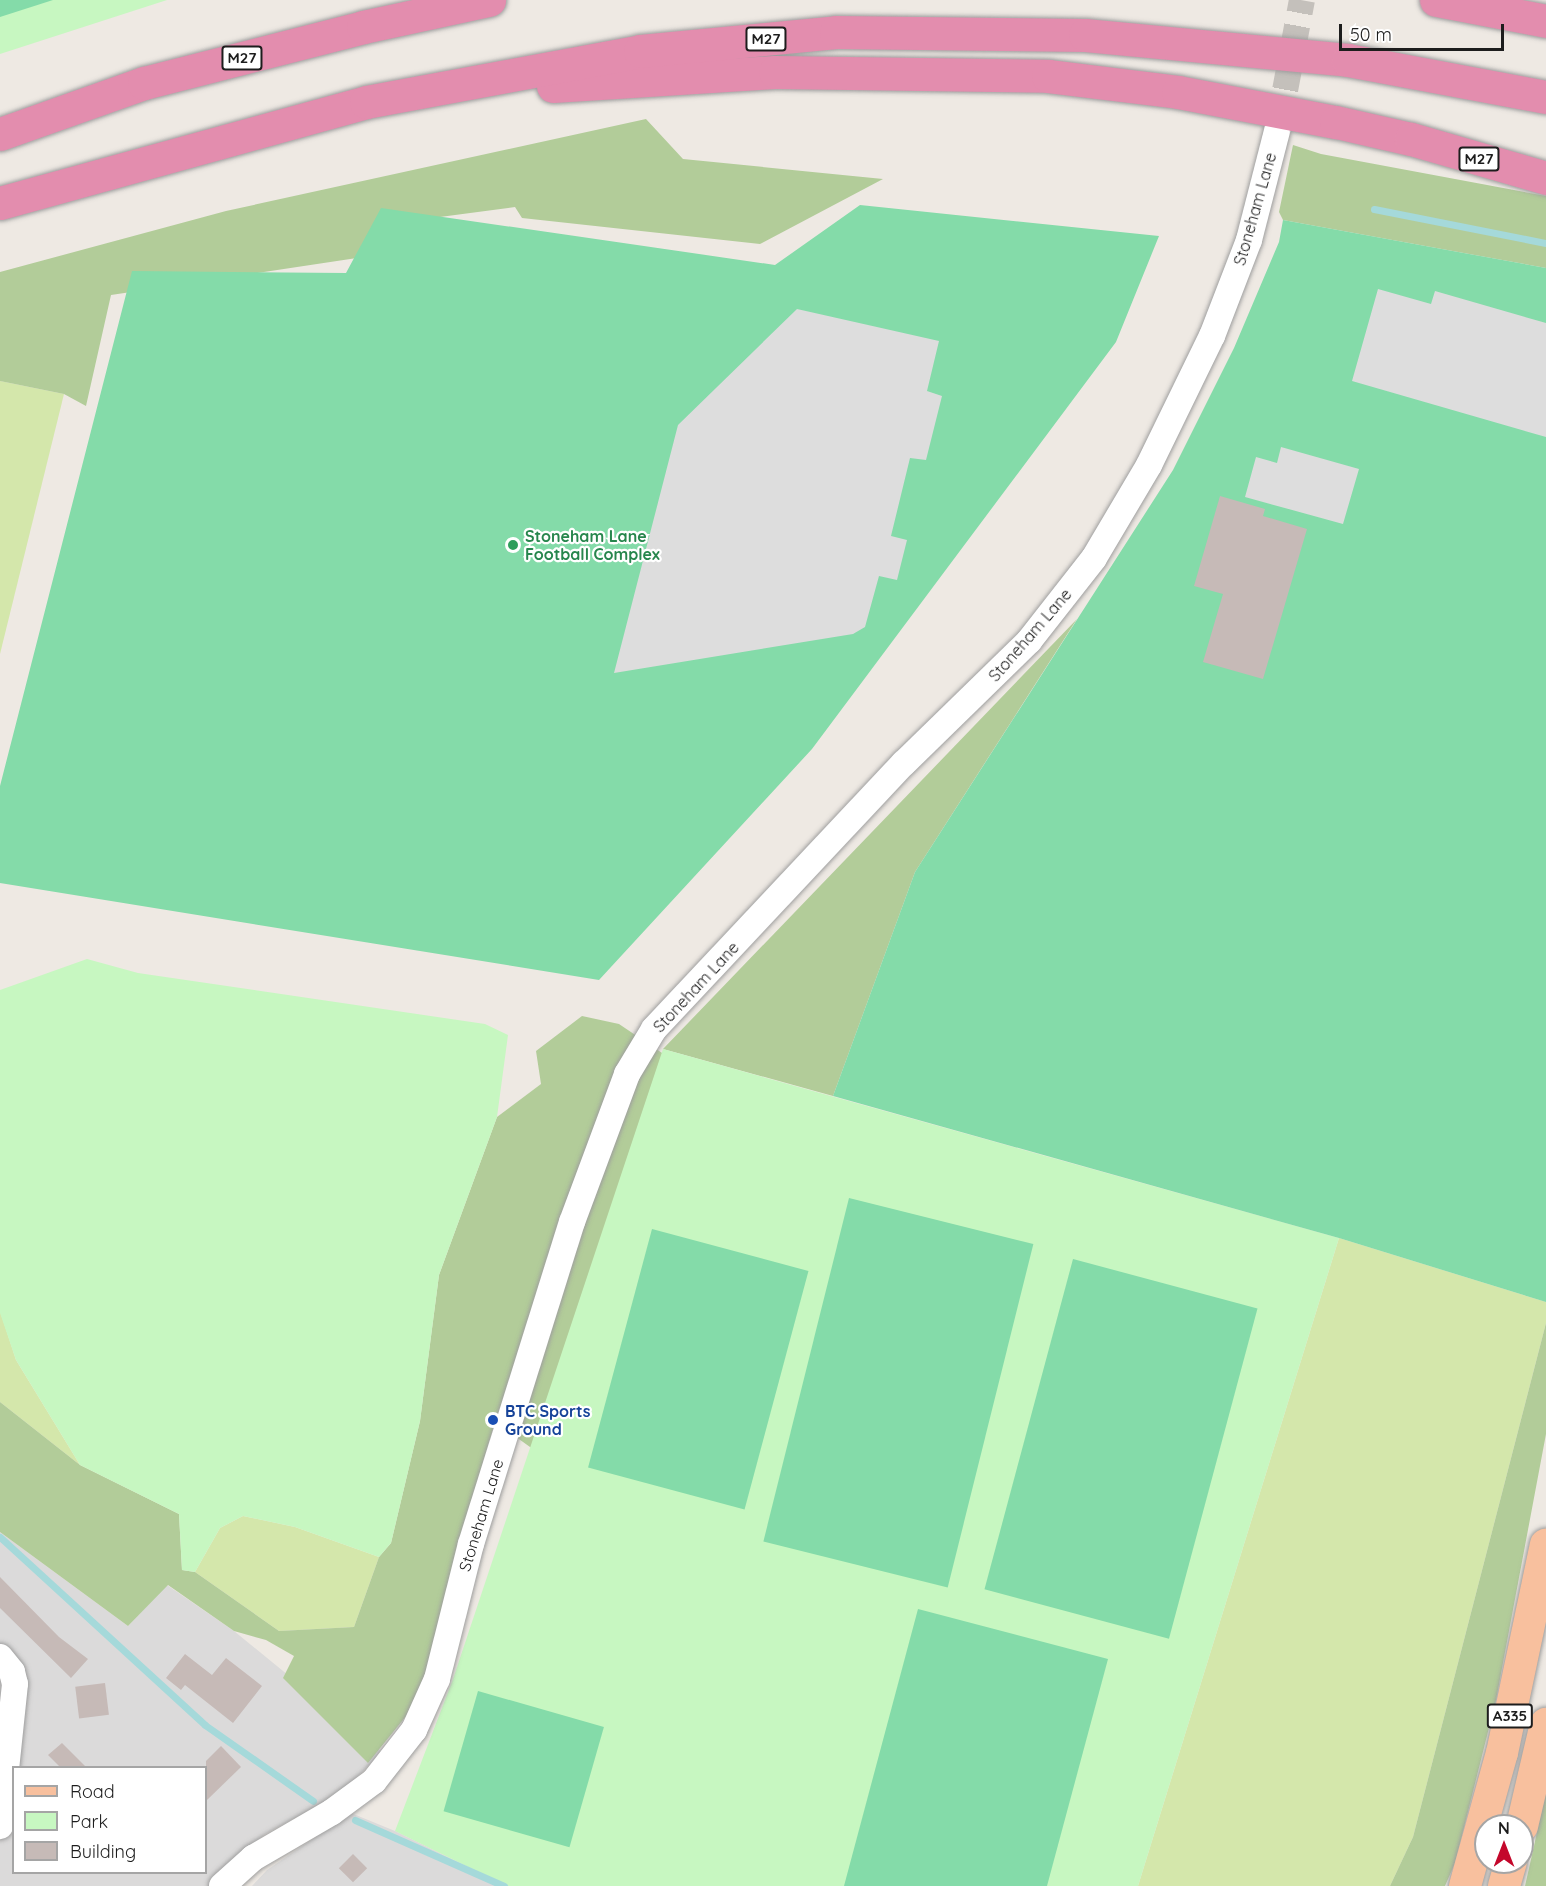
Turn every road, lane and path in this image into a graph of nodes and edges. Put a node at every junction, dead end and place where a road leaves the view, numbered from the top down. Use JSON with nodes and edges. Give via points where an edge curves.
{"nodes":[{"id":1,"x":489,"y":0,"type":"edge"},
{"id":2,"x":1436,"y":0,"type":"edge"},
{"id":3,"x":1546,"y":21,"type":"edge"},
{"id":4,"x":1546,"y":97,"type":"edge"},
{"id":5,"x":366,"y":102,"type":"junction"},
{"id":6,"x":1277,"y":131,"type":"tunnel mouth"},
{"id":7,"x":0,"y":134,"type":"edge"},
{"id":8,"x":1546,"y":178,"type":"edge"},
{"id":9,"x":0,"y":203,"type":"edge"},
{"id":10,"x":1546,"y":1545,"type":"edge"},
{"id":11,"x":0,"y":1657,"type":"edge"},
{"id":12,"x":1546,"y":1724,"type":"edge"},
{"id":13,"x":8,"y":1766,"type":"edge"},
{"id":14,"x":1525,"y":1814,"type":"edge"},
{"id":15,"x":0,"y":1826,"type":"edge"},
{"id":16,"x":222,"y":1886,"type":"edge"},
{"id":17,"x":1465,"y":1886,"type":"edge"}],
"edges":[{"from":1,"to":7,"type":"highway","number":"M27","via":[[363,27],[144,83]]},
{"from":2,"to":3,"type":"highway"},
{"from":4,"to":5,"type":"highway","number":"M27","via":[[1348,60],[1085,35],[836,32],[640,51]]},
{"from":5,"to":8,"type":"highway","number":"M27","via":[[634,79],[775,72],[1048,76],[1178,92],[1336,122]]},
{"from":5,"to":9,"type":"highway","number":"M27"},
{"from":6,"to":16,"type":"street","name":"Stoneham Lane","via":[[1249,240],[1212,336],[1149,465],[1094,558],[1029,641],[904,763],[654,1029],[627,1074],[572,1222],[471,1544],[437,1679],[414,1730],[374,1781],[253,1858]]},
{"from":10,"to":17,"type":"main road","number":"A335","via":[[1502,1753]]},
{"from":11,"to":13,"type":"street","via":[[12,1672],[15,1684]]},
{"from":12,"to":14,"type":"main road","number":"A335"},
{"from":13,"to":15,"type":"street"}]}
